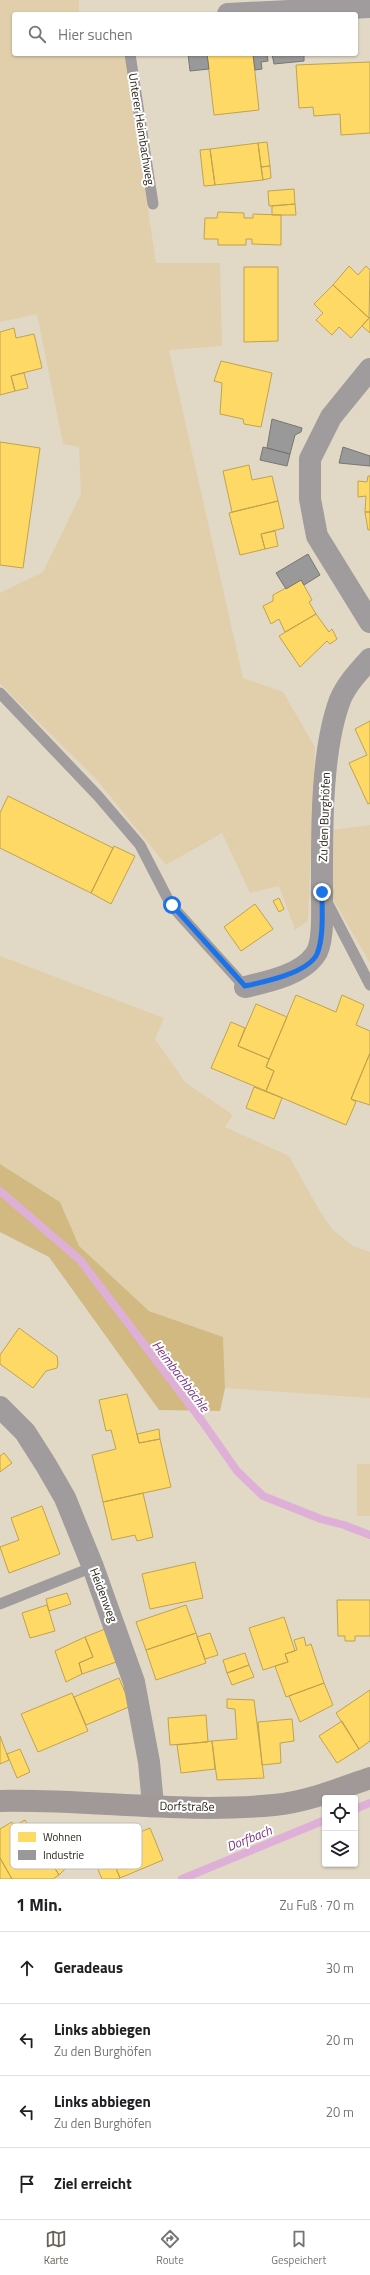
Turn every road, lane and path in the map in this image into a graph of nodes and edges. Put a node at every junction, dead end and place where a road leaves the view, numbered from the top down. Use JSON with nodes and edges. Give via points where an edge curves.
{"nodes":[{"id":1,"x":370,"y":7,"type":"edge"},
{"id":2,"x":269,"y":12,"type":"edge"},
{"id":3,"x":130,"y":56,"type":"edge"},
{"id":4,"x":153,"y":204,"type":"dead end"},
{"id":5,"x":370,"y":369,"type":"edge"},
{"id":6,"x":370,"y":622,"type":"edge"},
{"id":7,"x":370,"y":659,"type":"edge"},
{"id":8,"x":0,"y":693,"type":"edge"},
{"id":9,"x":322,"y":892,"type":"junction"},
{"id":10,"x":370,"y":985,"type":"edge"},
{"id":11,"x":245,"y":986,"type":"joint"},
{"id":12,"x":0,"y":1407,"type":"edge"},
{"id":13,"x":93,"y":1567,"type":"junction"},
{"id":14,"x":0,"y":1604,"type":"edge"},
{"id":15,"x":370,"y":1778,"type":"edge"},
{"id":16,"x":0,"y":1801,"type":"edge"},
{"id":17,"x":153,"y":1805,"type":"junction"}],
"edges":[{"from":1,"to":2,"type":"street"},
{"from":3,"to":4,"type":"lane","name":"Unterer Heimbachweg"},
{"from":5,"to":6,"type":"street","via":[[331,416],[310,460],[310,499],[317,536]]},
{"from":7,"to":9,"type":"street","name":"Zu den Burghöfen","via":[[357,672],[340,699],[332,729],[326,771]]},
{"from":8,"to":11,"type":"lane","via":[[98,796],[140,845],[172,905]]},
{"from":9,"to":10,"type":"lane"},
{"from":9,"to":11,"type":"street","name":"Zu den Burghöfen","via":[[322,925],[317,954],[307,964],[274,980]]},
{"from":12,"to":13,"type":"street","name":"Heidenweg","via":[[25,1432],[46,1465],[65,1498]]},
{"from":13,"to":14,"type":"lane"},
{"from":13,"to":17,"type":"street","name":"Heidenweg","via":[[134,1682],[146,1740]]},
{"from":15,"to":17,"type":"main road","name":"Dorfstraße","via":[[334,1791],[275,1805]]},
{"from":16,"to":17,"type":"main road","name":"Dorfstraße"}]}
